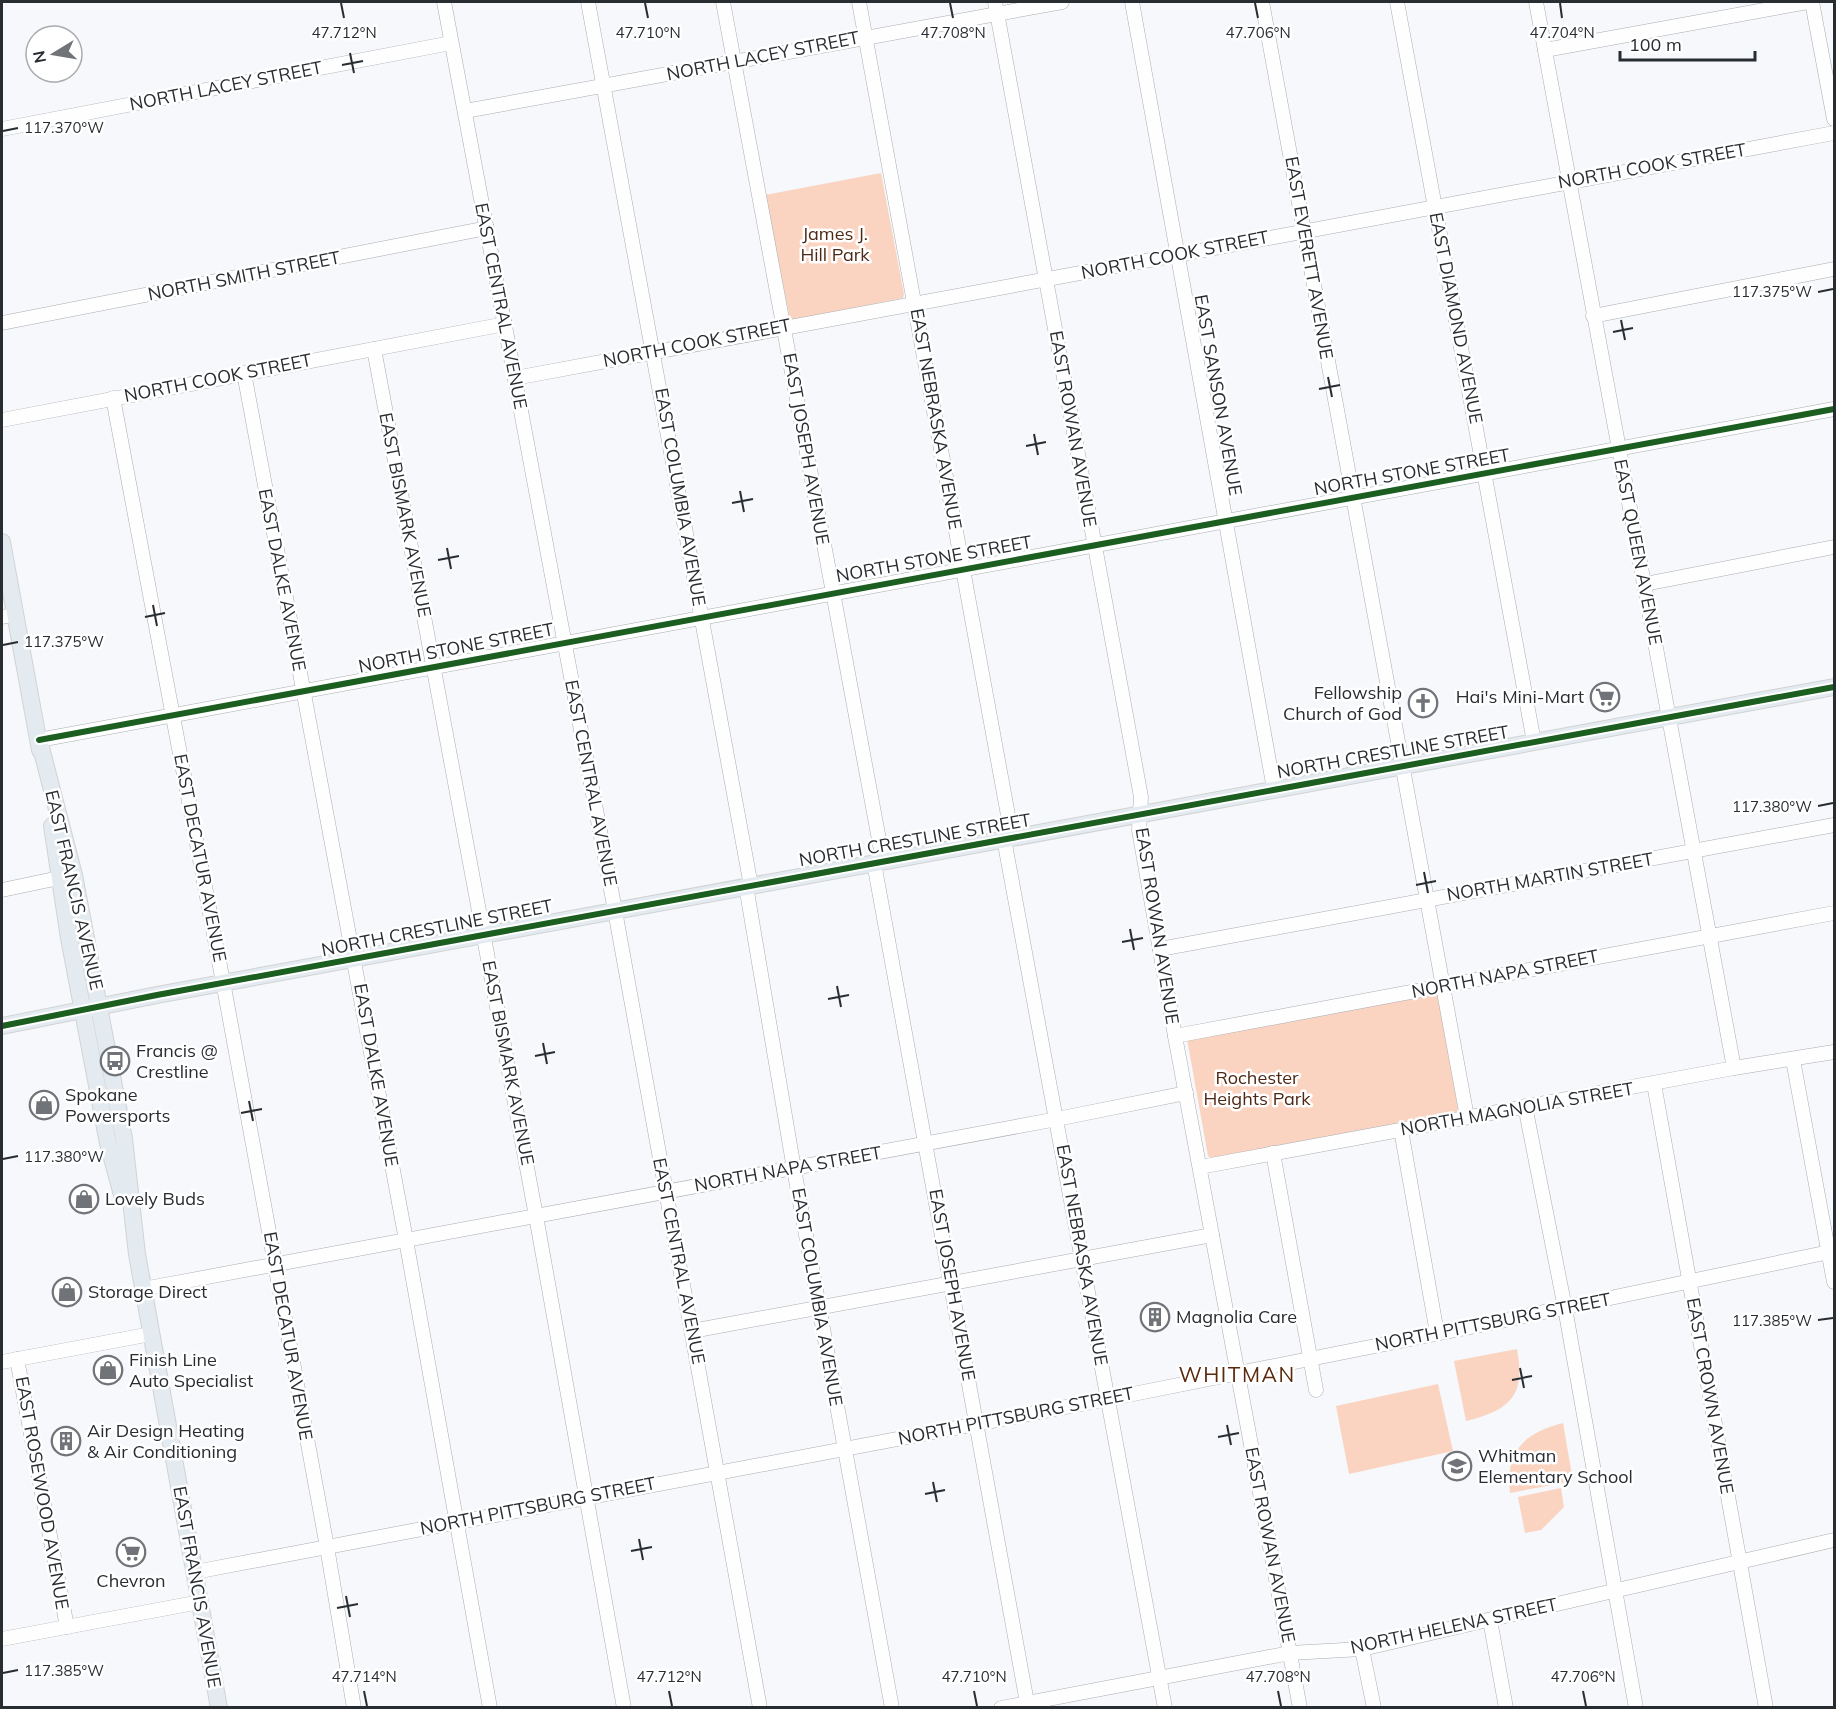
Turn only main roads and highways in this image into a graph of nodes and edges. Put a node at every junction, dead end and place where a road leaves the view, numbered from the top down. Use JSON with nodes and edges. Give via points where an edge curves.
{"nodes":[{"id":1,"x":2,"y":542,"type":"edge"},
{"id":2,"x":9,"y":616,"type":"edge"},
{"id":3,"x":1834,"y":687,"type":"edge"},
{"id":4,"x":39,"y":740,"type":"junction"},
{"id":5,"x":91,"y":1008,"type":"junction"},
{"id":6,"x":2,"y":1026,"type":"edge"},
{"id":7,"x":219,"y":1707,"type":"edge"}],
"edges":[{"from":1,"to":2,"type":"main road","name":"EAST FRANCIS AVENUE"},
{"from":2,"to":4,"type":"main road","name":"EAST FRANCIS AVENUE"},
{"from":3,"to":5,"type":"main road","name":"NORTH CRESTLINE STREET"},
{"from":4,"to":5,"type":"main road","name":"EAST FRANCIS AVENUE","via":[[59,878]]},
{"from":4,"to":5,"type":"main road","name":"EAST FRANCIS AVENUE","via":[[74,875]]},
{"from":5,"to":6,"type":"main road","name":"NORTH CRESTLINE STREET"},
{"from":5,"to":7,"type":"main road","name":"EAST FRANCIS AVENUE","via":[[124,1140],[137,1254]]}]}
